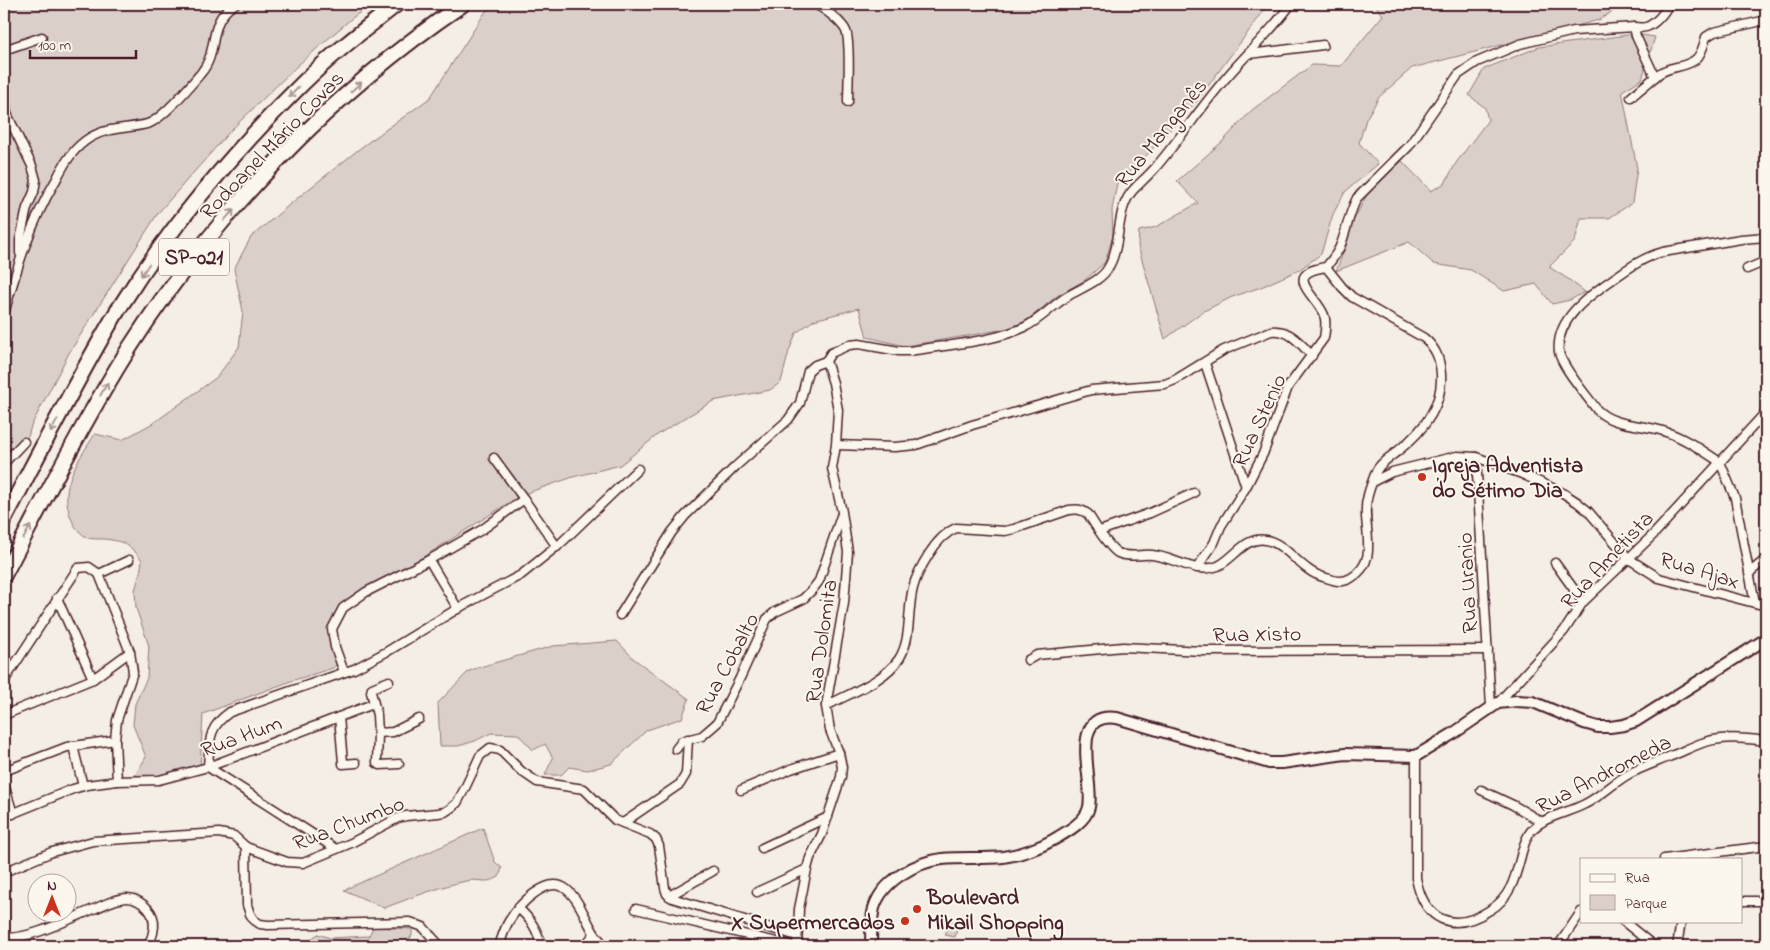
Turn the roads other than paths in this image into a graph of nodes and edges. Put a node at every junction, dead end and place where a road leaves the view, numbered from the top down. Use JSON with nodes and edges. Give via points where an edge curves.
{"nodes":[{"id":1,"x":235,"y":4,"type":"edge"},
{"id":2,"x":397,"y":4,"type":"edge"},
{"id":3,"x":463,"y":4,"type":"edge"},
{"id":4,"x":814,"y":4,"type":"edge"},
{"id":5,"x":1291,"y":4,"type":"edge"},
{"id":6,"x":1668,"y":4,"type":"edge"},
{"id":7,"x":1766,"y":20,"type":"edge"},
{"id":8,"x":1634,"y":27,"type":"junction"},
{"id":9,"x":42,"y":37,"type":"dead end"},
{"id":10,"x":1323,"y":45,"type":"dead end"},
{"id":11,"x":4,"y":50,"type":"edge"},
{"id":12,"x":1249,"y":54,"type":"junction"},
{"id":13,"x":1655,"y":77,"type":"junction"},
{"id":14,"x":4,"y":92,"type":"edge"},
{"id":15,"x":1631,"y":97,"type":"dead end"},
{"id":16,"x":848,"y":102,"type":"dead end"},
{"id":17,"x":1766,"y":237,"type":"edge"},
{"id":18,"x":20,"y":258,"type":"junction"},
{"id":19,"x":1766,"y":261,"type":"edge"},
{"id":20,"x":1326,"y":267,"type":"junction"},
{"id":21,"x":1747,"y":269,"type":"dead end"},
{"id":22,"x":4,"y":314,"type":"edge"},
{"id":23,"x":1312,"y":356,"type":"junction"},
{"id":24,"x":826,"y":361,"type":"junction"},
{"id":25,"x":1205,"y":363,"type":"junction"},
{"id":26,"x":1766,"y":412,"type":"edge"},
{"id":27,"x":24,"y":442,"type":"dead end"},
{"id":28,"x":836,"y":445,"type":"junction"},
{"id":29,"x":1476,"y":457,"type":"junction"},
{"id":30,"x":494,"y":458,"type":"dead end"},
{"id":31,"x":1720,"y":462,"type":"junction"},
{"id":32,"x":4,"y":463,"type":"edge"},
{"id":33,"x":638,"y":469,"type":"dead end"},
{"id":34,"x":1374,"y":481,"type":"junction"},
{"id":35,"x":1246,"y":487,"type":"junction"},
{"id":36,"x":1194,"y":493,"type":"dead end"},
{"id":37,"x":524,"y":499,"type":"junction"},
{"id":38,"x":842,"y":512,"type":"junction"},
{"id":39,"x":4,"y":520,"type":"edge"},
{"id":40,"x":1100,"y":531,"type":"junction"},
{"id":41,"x":557,"y":547,"type":"junction"},
{"id":42,"x":1629,"y":559,"type":"junction"},
{"id":43,"x":1766,"y":559,"type":"edge"},
{"id":44,"x":129,"y":560,"type":"dead end"},
{"id":45,"x":429,"y":560,"type":"junction"},
{"id":46,"x":1555,"y":563,"type":"dead end"},
{"id":47,"x":1197,"y":568,"type":"junction"},
{"id":48,"x":1749,"y":573,"type":"junction"},
{"id":49,"x":99,"y":574,"type":"junction"},
{"id":50,"x":4,"y":575,"type":"edge"},
{"id":51,"x":56,"y":598,"type":"junction"},
{"id":52,"x":1583,"y":602,"type":"junction"},
{"id":53,"x":1761,"y":606,"type":"edge"},
{"id":54,"x":458,"y":609,"type":"junction"},
{"id":55,"x":620,"y":615,"type":"dead end"},
{"id":56,"x":1766,"y":639,"type":"edge"},
{"id":57,"x":1488,"y":650,"type":"junction"},
{"id":58,"x":130,"y":652,"type":"junction"},
{"id":59,"x":1028,"y":660,"type":"dead end"},
{"id":60,"x":344,"y":672,"type":"junction"},
{"id":61,"x":93,"y":679,"type":"junction"},
{"id":62,"x":4,"y":681,"type":"edge"},
{"id":63,"x":389,"y":681,"type":"dead end"},
{"id":64,"x":373,"y":704,"type":"junction"},
{"id":65,"x":1495,"y":704,"type":"junction"},
{"id":66,"x":826,"y":706,"type":"junction"},
{"id":67,"x":4,"y":714,"type":"edge"},
{"id":68,"x":339,"y":717,"type":"junction"},
{"id":69,"x":419,"y":718,"type":"dead end"},
{"id":70,"x":378,"y":733,"type":"junction"},
{"id":71,"x":688,"y":739,"type":"junction"},
{"id":72,"x":115,"y":740,"type":"junction"},
{"id":73,"x":1766,"y":741,"type":"edge"},
{"id":74,"x":72,"y":746,"type":"junction"},
{"id":75,"x":676,"y":748,"type":"dead end"},
{"id":76,"x":839,"y":753,"type":"junction"},
{"id":77,"x":1416,"y":756,"type":"junction"},
{"id":78,"x":356,"y":764,"type":"dead end"},
{"id":79,"x":399,"y":764,"type":"dead end"},
{"id":80,"x":208,"y":767,"type":"junction"},
{"id":81,"x":4,"y":771,"type":"edge"},
{"id":82,"x":117,"y":780,"type":"junction"},
{"id":83,"x":4,"y":784,"type":"edge"},
{"id":84,"x":83,"y":786,"type":"junction"},
{"id":85,"x":741,"y":790,"type":"dead end"},
{"id":86,"x":1481,"y":790,"type":"dead end"},
{"id":87,"x":13,"y":814,"type":"junction"},
{"id":88,"x":4,"y":817,"type":"edge"},
{"id":89,"x":828,"y":817,"type":"junction"},
{"id":90,"x":1542,"y":822,"type":"junction"},
{"id":91,"x":624,"y":823,"type":"junction"},
{"id":92,"x":1765,"y":845,"type":"edge"},
{"id":93,"x":246,"y":848,"type":"junction"},
{"id":94,"x":762,"y":848,"type":"dead end"},
{"id":95,"x":336,"y":849,"type":"junction"},
{"id":96,"x":1671,"y":858,"type":"edge"},
{"id":97,"x":807,"y":869,"type":"junction"},
{"id":98,"x":713,"y":871,"type":"dead end"},
{"id":99,"x":4,"y":872,"type":"edge"},
{"id":100,"x":757,"y":892,"type":"dead end"},
{"id":101,"x":669,"y":896,"type":"junction"},
{"id":102,"x":1742,"y":900,"type":"edge"},
{"id":103,"x":1766,"y":901,"type":"edge"},
{"id":104,"x":518,"y":908,"type":"junction"},
{"id":105,"x":636,"y":909,"type":"dead end"},
{"id":106,"x":1580,"y":913,"type":"edge"},
{"id":107,"x":1624,"y":922,"type":"edge"},
{"id":108,"x":1680,"y":922,"type":"edge"},
{"id":109,"x":594,"y":934,"type":"junction"},
{"id":110,"x":798,"y":936,"type":"junction"},
{"id":111,"x":4,"y":938,"type":"edge"},
{"id":112,"x":1766,"y":939,"type":"edge"},
{"id":113,"x":148,"y":946,"type":"edge"},
{"id":114,"x":440,"y":946,"type":"edge"},
{"id":115,"x":499,"y":946,"type":"edge"},
{"id":116,"x":541,"y":946,"type":"edge"},
{"id":117,"x":585,"y":946,"type":"edge"},
{"id":118,"x":605,"y":946,"type":"edge"},
{"id":119,"x":795,"y":946,"type":"edge"},
{"id":120,"x":871,"y":946,"type":"edge"},
{"id":121,"x":1558,"y":946,"type":"edge"},
{"id":122,"x":1654,"y":946,"type":"edge"},
{"id":123,"x":1677,"y":946,"type":"edge"},
{"id":124,"x":1758,"y":946,"type":"edge"}],
"edges":[{"from":1,"to":18,"type":"street","via":[[219,19],[203,72],[161,117],[147,124],[98,133],[73,151],[42,203]]},
{"from":2,"to":39,"type":"highway","name":"Rodoanel Mário Covas","number":"SP-021","one_way":true,"via":[[302,83],[217,175],[177,226],[118,311]]},
{"from":50,"to":3,"type":"highway","name":"Rodoanel Mário Covas","number":"SP-021","one_way":true,"via":[[110,378],[210,236],[332,107]]},
{"from":4,"to":16,"type":"street","via":[[826,10],[846,31]]},
{"from":5,"to":12,"type":"street","name":"Rua Manganês"},
{"from":6,"to":8,"type":"street","via":[[1667,9],[1649,26]]},
{"from":7,"to":13,"type":"street","via":[[1714,32],[1706,37],[1696,60],[1662,70]]},
{"from":8,"to":13,"type":"street"},
{"from":8,"to":20,"type":"street","name":"Rua Stenio","via":[[1574,31],[1520,44],[1477,62],[1458,75],[1409,146],[1356,198],[1341,244]]},
{"from":9,"to":11,"type":"street"},
{"from":10,"to":12,"type":"street"},
{"from":12,"to":24,"type":"street","name":"Rua Manganês","via":[[1155,168],[1132,191],[1126,200],[1117,248],[1109,267],[1099,277],[1015,331],[910,351],[848,345],[831,353]]},
{"from":13,"to":15,"type":"street"},
{"from":14,"to":18,"type":"street","via":[[7,114],[36,180],[20,240]]},
{"from":17,"to":31,"type":"street","via":[[1664,252],[1638,261],[1587,297],[1572,314],[1560,342],[1562,362],[1604,416],[1622,424],[1666,432]]},
{"from":18,"to":22,"type":"street"},
{"from":19,"to":21,"type":"street"},
{"from":20,"to":23,"type":"street","name":"Rua Stenio","via":[[1312,270],[1304,280],[1306,289],[1324,314],[1325,322],[1324,338]]},
{"from":20,"to":34,"type":"street","via":[[1352,296],[1432,344],[1440,364],[1441,391],[1434,410],[1418,433],[1376,470]]},
{"from":23,"to":25,"type":"street","via":[[1296,338],[1278,330],[1237,344]]},
{"from":23,"to":35,"type":"street","name":"Rua Stenio","via":[[1288,387],[1270,440]]},
{"from":24,"to":28,"type":"street","via":[[838,410]]},
{"from":24,"to":55,"type":"street","name":"Rua Manganês","via":[[808,371],[800,403],[788,420],[736,466],[672,532]]},
{"from":25,"to":28,"type":"street","via":[[1165,384],[1091,390],[916,445]]},
{"from":25,"to":35,"type":"street"},
{"from":26,"to":31,"type":"street","name":"Rua Ametista"},
{"from":27,"to":32,"type":"street"},
{"from":28,"to":38,"type":"street","via":[[832,468]]},
{"from":29,"to":34,"type":"street","name":"Rua Ajax","via":[[1457,456],[1392,472]]},
{"from":29,"to":42,"type":"street","name":"Rua Ajax","via":[[1522,474],[1577,502]]},
{"from":29,"to":57,"type":"street","name":"Rua Uranio"},
{"from":30,"to":37,"type":"street"},
{"from":31,"to":42,"type":"street","name":"Rua Ametista"},
{"from":31,"to":48,"type":"street","via":[[1735,498]]},
{"from":33,"to":41,"type":"street"},
{"from":34,"to":47,"type":"street","via":[[1366,503],[1367,561],[1349,580],[1335,581],[1310,571],[1267,540],[1252,540],[1218,566]]},
{"from":35,"to":47,"type":"street","name":"Rua Stenio"},
{"from":36,"to":40,"type":"street"},
{"from":37,"to":41,"type":"street"},
{"from":37,"to":45,"type":"street","via":[[483,529]]},
{"from":38,"to":66,"type":"street","name":"Rua Dolomita","via":[[848,573]]},
{"from":38,"to":71,"type":"street","name":"Rua Cobalto","via":[[812,590],[767,620],[717,723],[702,736]]},
{"from":40,"to":47,"type":"street","via":[[1119,554],[1153,555]]},
{"from":40,"to":66,"type":"street","via":[[1088,514],[1077,509],[1005,531],[956,528],[948,531],[917,574],[905,642],[899,658],[875,681]]},
{"from":41,"to":54,"type":"street","via":[[521,575]]},
{"from":42,"to":52,"type":"street","name":"Rua Ametista"},
{"from":42,"to":53,"type":"street","name":"Rua Ajax","via":[[1659,578]]},
{"from":43,"to":48,"type":"street"},
{"from":44,"to":49,"type":"street"},
{"from":45,"to":54,"type":"street"},
{"from":45,"to":60,"type":"street","via":[[366,592],[343,608],[332,629]]},
{"from":46,"to":52,"type":"street"},
{"from":48,"to":53,"type":"street"},
{"from":49,"to":51,"type":"street","via":[[89,567],[78,568]]},
{"from":49,"to":58,"type":"street"},
{"from":51,"to":61,"type":"street"},
{"from":51,"to":62,"type":"street"},
{"from":52,"to":65,"type":"street","name":"Rua Ametista","via":[[1564,631]]},
{"from":54,"to":60,"type":"street","via":[[388,651]]},
{"from":56,"to":65,"type":"street","via":[[1624,725],[1610,727],[1584,723],[1533,702]]},
{"from":57,"to":59,"type":"street","name":"Rua Xisto","via":[[1203,651],[1124,647],[1037,655]]},
{"from":57,"to":65,"type":"street","name":"Rua Uranio"},
{"from":58,"to":61,"type":"street"},
{"from":58,"to":72,"type":"street","via":[[133,672]]},
{"from":60,"to":80,"type":"street","via":[[230,712],[218,721],[211,734]]},
{"from":61,"to":67,"type":"street"},
{"from":63,"to":64,"type":"street","via":[[372,688]]},
{"from":64,"to":68,"type":"street","name":"Rua Hum"},
{"from":64,"to":70,"type":"street"},
{"from":65,"to":77,"type":"street"},
{"from":66,"to":76,"type":"street","name":"Rua Dolomita","via":[[830,730]]},
{"from":68,"to":78,"type":"street","via":[[343,762]]},
{"from":68,"to":80,"type":"street","name":"Rua Hum"},
{"from":69,"to":70,"type":"street","via":[[393,732]]},
{"from":70,"to":79,"type":"street","via":[[377,763]]},
{"from":71,"to":75,"type":"street","name":"Rua Cobalto"},
{"from":71,"to":91,"type":"street","via":[[686,774],[680,784]]},
{"from":72,"to":74,"type":"street"},
{"from":72,"to":82,"type":"street"},
{"from":73,"to":90,"type":"street","name":"Rua Andromeda","via":[[1741,738],[1705,742],[1629,774],[1592,800]]},
{"from":74,"to":81,"type":"street"},
{"from":74,"to":84,"type":"street"},
{"from":76,"to":85,"type":"street"},
{"from":76,"to":89,"type":"street","name":"Rua Dolomita","via":[[841,778]]},
{"from":77,"to":90,"type":"street","name":"Rua Andromeda","via":[[1416,878],[1419,893],[1429,910],[1440,920],[1460,921],[1478,917],[1502,900],[1511,889],[1526,839]]},
{"from":77,"to":120,"type":"street","via":[[1352,753],[1269,762],[1108,717],[1092,726],[1087,736],[1089,808],[1072,828],[1052,841],[1023,852],[1003,857],[942,859],[925,863],[896,879],[887,887],[874,909]]},
{"from":80,"to":82,"type":"street","name":"Rua Hum","via":[[159,780]]},
{"from":80,"to":95,"type":"street"},
{"from":82,"to":84,"type":"street"},
{"from":83,"to":87,"type":"street"},
{"from":84,"to":87,"type":"street"},
{"from":86,"to":90,"type":"street"},
{"from":87,"to":88,"type":"street"},
{"from":89,"to":94,"type":"street"},
{"from":89,"to":97,"type":"street","name":"Rua Dolomita"},
{"from":91,"to":95,"type":"street","name":"Rua Chumbo","via":[[615,820],[584,789],[537,782],[521,772],[500,750],[490,748],[480,756],[457,803],[445,812],[398,818]]},
{"from":91,"to":101,"type":"street","name":"Rua Chumbo","via":[[656,839]]},
{"from":92,"to":96,"type":"street"},
{"from":93,"to":95,"type":"street","name":"Rua Chumbo","via":[[296,864]]},
{"from":93,"to":99,"type":"street","name":"Rua Chumbo","via":[[234,836],[219,833],[93,841],[52,852]]},
{"from":93,"to":114,"type":"street","via":[[247,905],[254,920],[260,924],[410,922],[423,927]]},
{"from":97,"to":100,"type":"street"},
{"from":97,"to":110,"type":"street","name":"Rua Dolomita","via":[[799,909]]},
{"from":98,"to":101,"type":"street"},
{"from":101,"to":110,"type":"street","via":[[679,902]]},
{"from":102,"to":103,"type":"street"},
{"from":104,"to":109,"type":"street","via":[[540,889],[559,885],[573,896]]},
{"from":104,"to":115,"type":"street","via":[[508,922]]},
{"from":104,"to":116,"type":"street","via":[[535,927]]},
{"from":105,"to":119,"type":"street"},
{"from":106,"to":121,"type":"street"},
{"from":107,"to":122,"type":"street"},
{"from":108,"to":123,"type":"street"},
{"from":109,"to":117,"type":"street"},
{"from":109,"to":118,"type":"street"},
{"from":110,"to":119,"type":"street","name":"Rua Dolomita"},
{"from":111,"to":113,"type":"street","via":[[31,934],[126,898],[136,900],[150,910],[154,926]]},
{"from":112,"to":124,"type":"street"}]}
